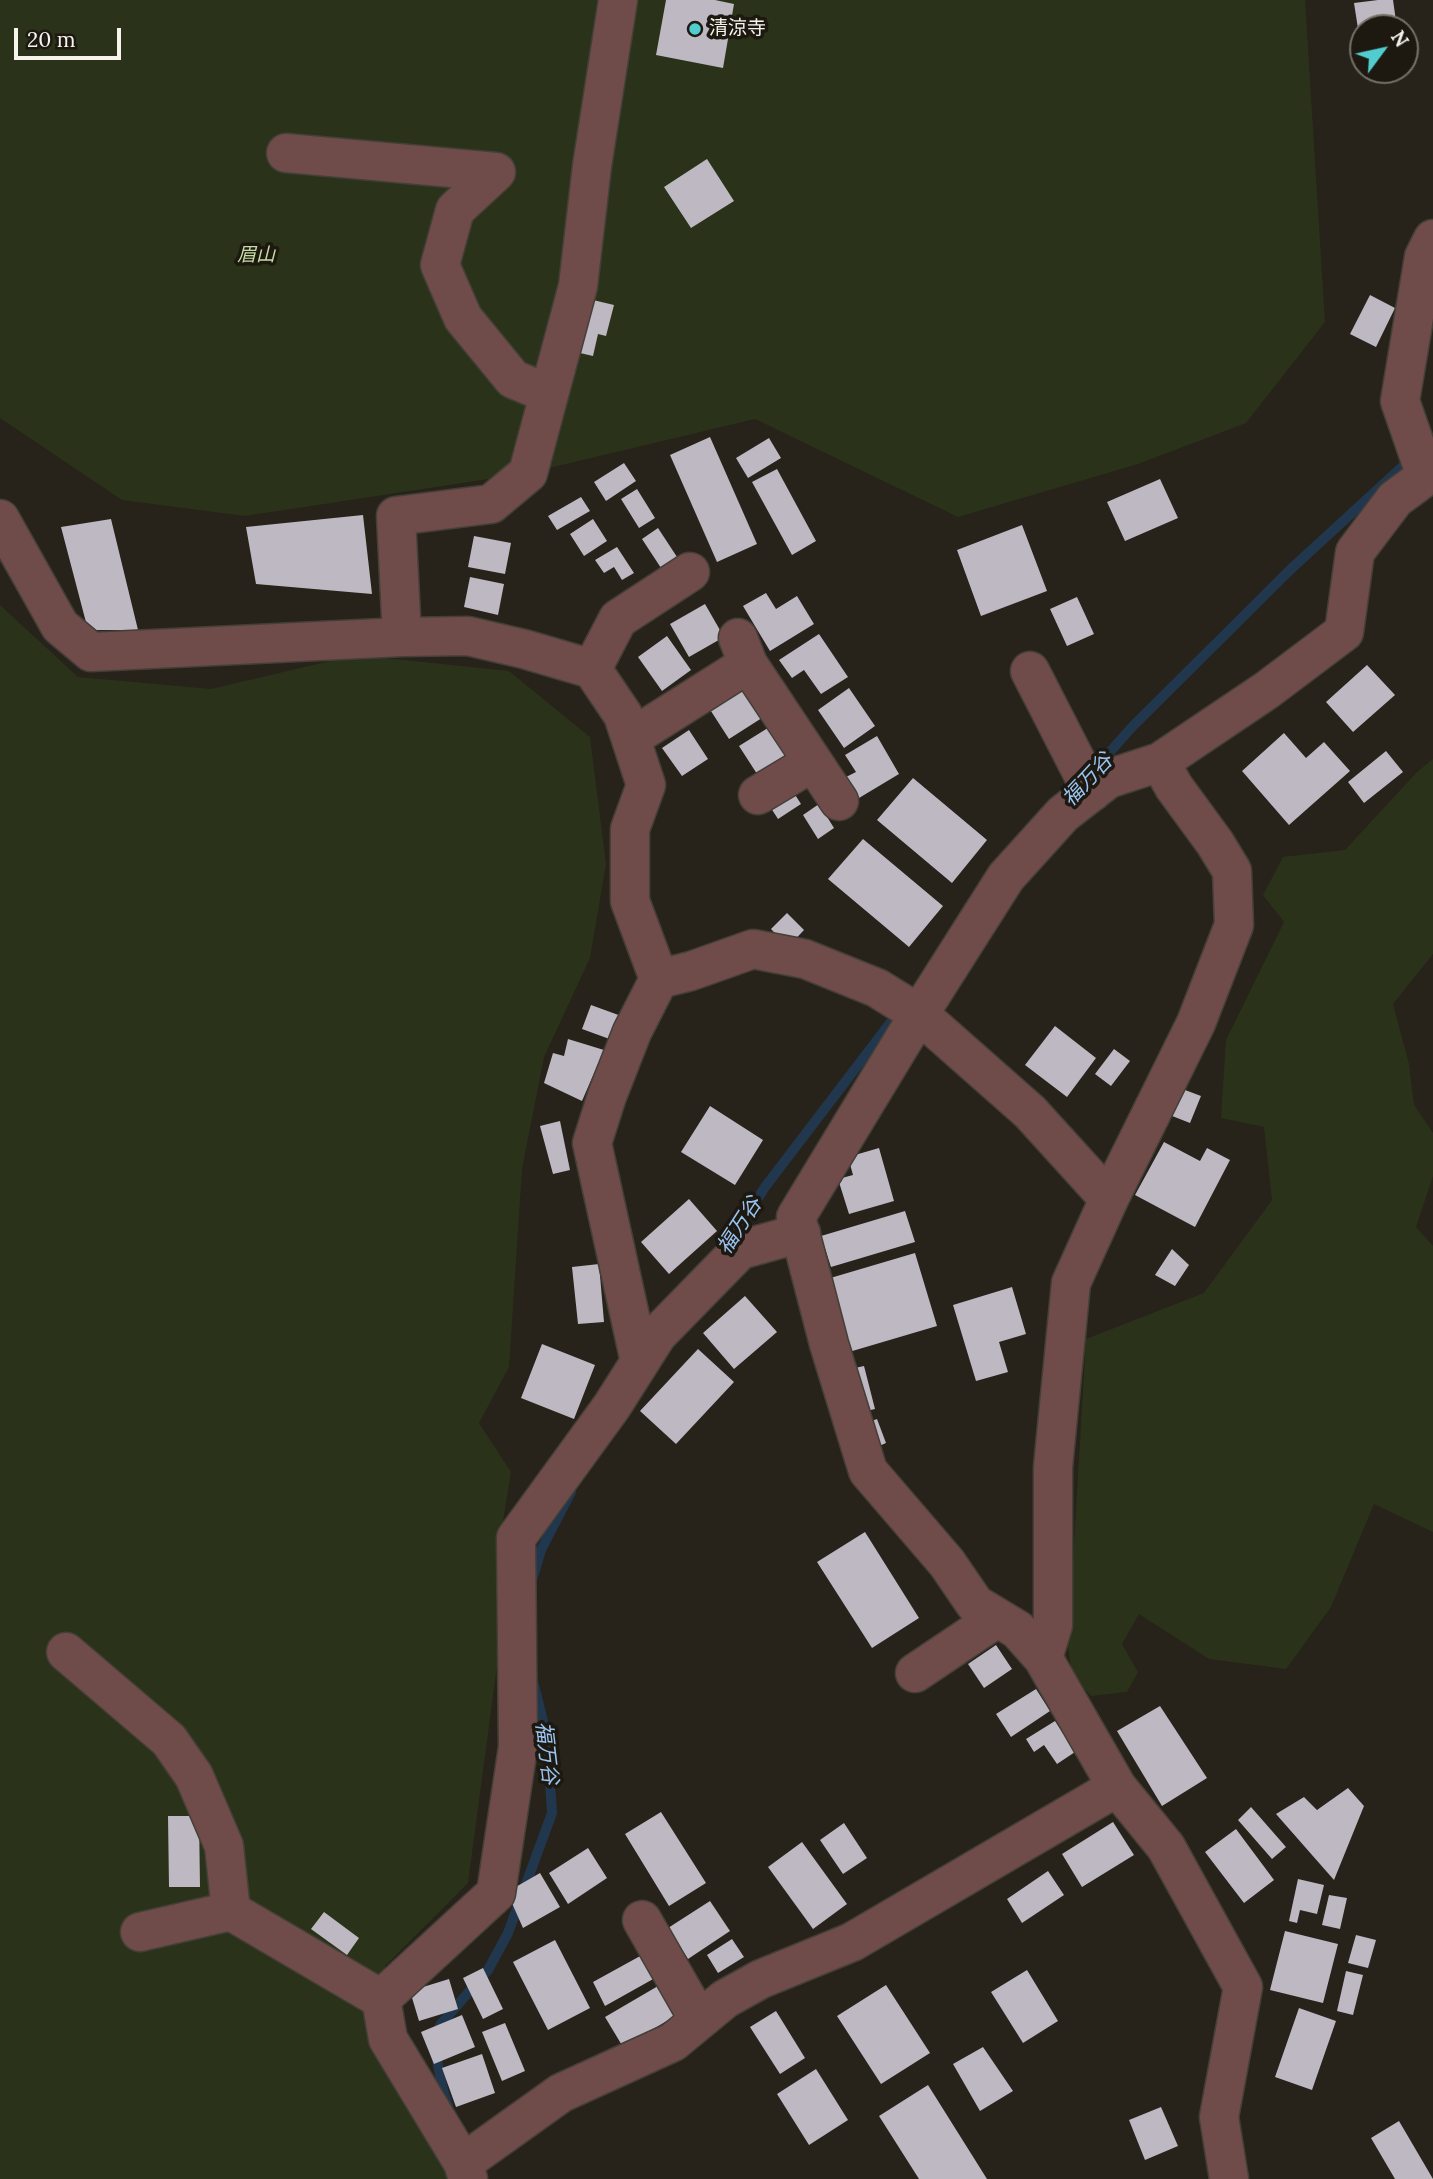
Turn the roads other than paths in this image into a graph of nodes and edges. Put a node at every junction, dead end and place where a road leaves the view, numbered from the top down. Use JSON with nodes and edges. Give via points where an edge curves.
{"nodes":[{"id":1,"x":618,"y":0,"type":"edge"},
{"id":2,"x":286,"y":153,"type":"dead end"},
{"id":3,"x":1433,"y":239,"type":"edge"},
{"id":4,"x":548,"y":394,"type":"junction"},
{"id":5,"x":1429,"y":474,"type":"edge"},
{"id":6,"x":0,"y":519,"type":"edge"},
{"id":7,"x":690,"y":572,"type":"dead end"},
{"id":8,"x":402,"y":637,"type":"junction"},
{"id":9,"x":592,"y":669,"type":"junction"},
{"id":10,"x":1030,"y":671,"type":"dead end"},
{"id":11,"x":631,"y":738,"type":"junction"},
{"id":12,"x":813,"y":762,"type":"junction"},
{"id":13,"x":1160,"y":762,"type":"junction"},
{"id":14,"x":1092,"y":792,"type":"junction"},
{"id":15,"x":758,"y":795,"type":"dead end"},
{"id":16,"x":839,"y":801,"type":"dead end"},
{"id":17,"x":659,"y":979,"type":"junction"},
{"id":18,"x":919,"y":1014,"type":"junction"},
{"id":19,"x":1109,"y":1199,"type":"junction"},
{"id":20,"x":801,"y":1234,"type":"junction"},
{"id":21,"x":640,"y":1362,"type":"junction"},
{"id":22,"x":997,"y":1618,"type":"junction"},
{"id":23,"x":66,"y":1652,"type":"dead end"},
{"id":24,"x":1044,"y":1658,"type":"junction"},
{"id":25,"x":915,"y":1673,"type":"dead end"},
{"id":26,"x":1117,"y":1787,"type":"junction"},
{"id":27,"x":231,"y":1911,"type":"junction"},
{"id":28,"x":642,"y":1920,"type":"dead end"},
{"id":29,"x":140,"y":1933,"type":"dead end"},
{"id":30,"x":381,"y":1999,"type":"junction"},
{"id":31,"x":699,"y":2020,"type":"junction"},
{"id":32,"x":466,"y":2171,"type":"edge"},
{"id":33,"x":1222,"y":2176,"type":"edge"}],
"edges":[{"from":1,"to":4,"type":"street","via":[[578,286]]},
{"from":2,"to":4,"type":"street","via":[[496,172],[455,209],[440,265],[463,318],[513,379]]},
{"from":3,"to":5,"type":"street","via":[[1424,257],[1400,401]]},
{"from":4,"to":8,"type":"street","via":[[528,473],[491,504],[396,516]]},
{"from":5,"to":13,"type":"street","via":[[1395,499],[1354,552],[1344,632],[1268,690]]},
{"from":6,"to":8,"type":"street","via":[[60,626],[91,652]]},
{"from":7,"to":9,"type":"street","via":[[618,619]]},
{"from":8,"to":9,"type":"street","via":[[468,636]]},
{"from":9,"to":11,"type":"street","via":[[623,715]]},
{"from":10,"to":14,"type":"street"},
{"from":11,"to":12,"type":"street","via":[[743,651]]},
{"from":11,"to":17,"type":"street","via":[[646,785],[630,829],[630,901]]},
{"from":12,"to":15,"type":"street"},
{"from":12,"to":16,"type":"street"},
{"from":13,"to":14,"type":"street","via":[[1108,779]]},
{"from":13,"to":19,"type":"street","via":[[1232,871],[1234,925],[1196,1023]]},
{"from":14,"to":18,"type":"street","via":[[1063,814],[1006,877]]},
{"from":17,"to":18,"type":"street","via":[[753,949],[805,959],[877,988]]},
{"from":17,"to":21,"type":"street","via":[[632,1032],[593,1143]]},
{"from":18,"to":19,"type":"street","via":[[1030,1112]]},
{"from":18,"to":20,"type":"street","via":[[796,1217]]},
{"from":19,"to":24,"type":"street","via":[[1071,1283],[1052,1467],[1053,1625]]},
{"from":20,"to":21,"type":"street","via":[[740,1250],[657,1335]]},
{"from":20,"to":22,"type":"street","via":[[868,1471],[947,1563],[975,1604]]},
{"from":21,"to":30,"type":"street","via":[[516,1538],[518,1747],[496,1893]]},
{"from":22,"to":24,"type":"street","via":[[1018,1630]]},
{"from":22,"to":25,"type":"street"},
{"from":23,"to":27,"type":"street","via":[[169,1740],[194,1776],[225,1846]]},
{"from":24,"to":26,"type":"street"},
{"from":26,"to":31,"type":"street","via":[[852,1942],[761,1979]]},
{"from":26,"to":33,"type":"street","via":[[1166,1847],[1243,1987],[1219,2117]]},
{"from":27,"to":29,"type":"street"},
{"from":27,"to":30,"type":"street"},
{"from":28,"to":31,"type":"street"},
{"from":30,"to":32,"type":"street","via":[[388,2039]]},
{"from":31,"to":32,"type":"street","via":[[673,2042],[561,2093]]}]}
